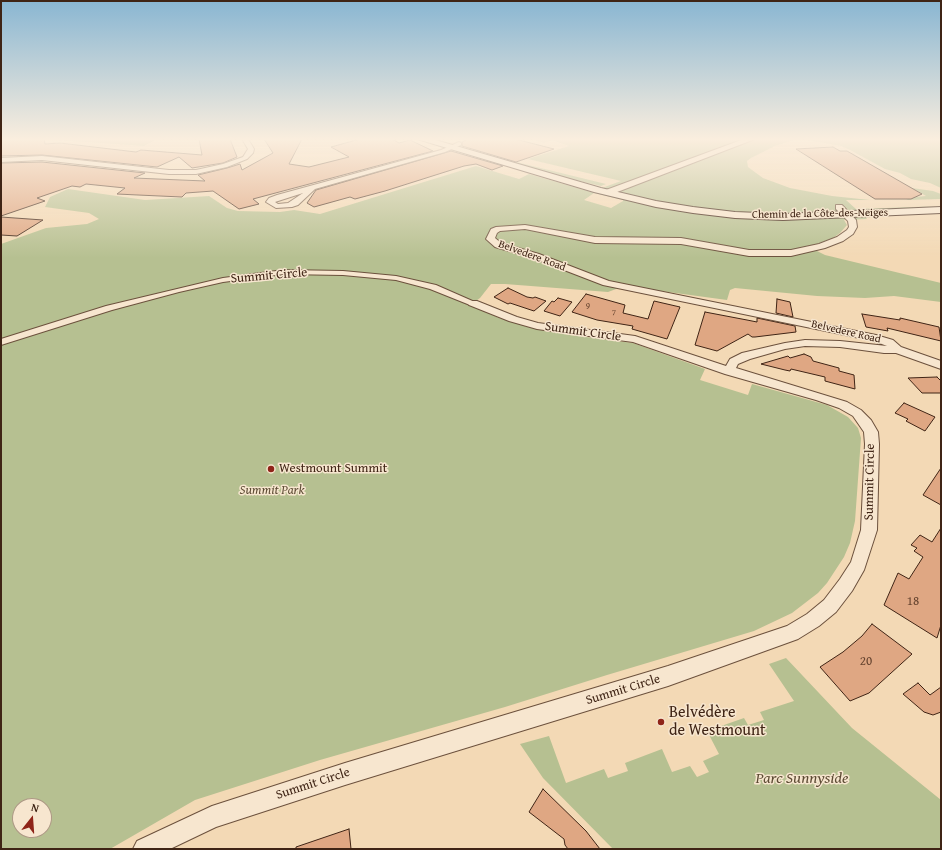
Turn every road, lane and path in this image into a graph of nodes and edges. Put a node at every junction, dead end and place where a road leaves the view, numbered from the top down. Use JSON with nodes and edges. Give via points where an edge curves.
{"nodes":[{"id":1,"x":346,"y":179,"type":"edge"},
{"id":2,"x":577,"y":179,"type":"edge"},
{"id":3,"x":646,"y":179,"type":"edge"},
{"id":4,"x":626,"y":186,"type":"junction"},
{"id":5,"x":608,"y":187,"type":"junction"},
{"id":6,"x":312,"y":189,"type":"junction"},
{"id":7,"x":648,"y":190,"type":"dead end"},
{"id":8,"x":941,"y":204,"type":"edge"},
{"id":9,"x":785,"y":206,"type":"dead end"},
{"id":10,"x":839,"y":207,"type":"junction"},
{"id":11,"x":941,"y":210,"type":"edge"},
{"id":12,"x":848,"y":215,"type":"junction"},
{"id":13,"x":639,"y":298,"type":"dead end"},
{"id":14,"x":473,"y":303,"type":"joint"},
{"id":15,"x":750,"y":312,"type":"junction"},
{"id":16,"x":1,"y":342,"type":"edge"},
{"id":17,"x":897,"y":349,"type":"junction"},
{"id":18,"x":941,"y":365,"type":"edge"},
{"id":19,"x":729,"y":371,"type":"junction"},
{"id":20,"x":145,"y":849,"type":"edge"}],
"edges":[{"from":1,"to":6,"type":"street"},
{"from":2,"to":5,"type":"main road","name":"Chemin de la Côte-des-Neiges"},
{"from":3,"to":4,"type":"street"},
{"from":4,"to":5,"type":"main road","name":"Chemin de la Côte-des-Neiges"},
{"from":4,"to":7,"type":"main road","name":"Chemin de la Côte-des-Neiges"},
{"from":5,"to":12,"type":"main road","name":"Chemin de la Côte-des-Neiges","via":[[668,206],[734,215]]},
{"from":6,"to":6,"type":"street","via":[[276,198],[270,202],[278,206],[291,205]]},
{"from":8,"to":10,"type":"main road","name":"Chemin de la Côte-des-Neiges"},
{"from":9,"to":10,"type":"main road","name":"Chemin de la Côte-des-Neiges"},
{"from":10,"to":12,"type":"street"},
{"from":11,"to":12,"type":"main road","name":"Chemin de la Côte-des-Neiges"},
{"from":12,"to":15,"type":"street","name":"Belvedere Road","via":[[853,227],[840,239],[804,251],[777,254],[737,251],[681,241],[580,238],[526,227],[499,229],[491,235],[492,242],[498,245],[606,283]]},
{"from":13,"to":15,"type":"street","via":[[662,300],[742,317],[750,316]]},
{"from":14,"to":16,"type":"street","name":"Summit Circle","via":[[433,287],[396,278],[343,273],[284,272],[223,280],[158,295]]},
{"from":14,"to":19,"type":"street","name":"Summit Circle","via":[[503,316],[537,326],[635,339]]},
{"from":15,"to":17,"type":"street","name":"Belvedere Road","via":[[876,338],[889,342]]},
{"from":17,"to":18,"type":"street","name":"Belvedere Road"},
{"from":17,"to":19,"type":"street","via":[[805,343],[746,356],[734,362]]},
{"from":19,"to":20,"type":"street","name":"Summit Circle","via":[[843,405],[857,413],[871,432],[872,489],[865,547],[858,566],[846,585],[830,606],[813,620],[792,633],[668,676],[344,774],[212,817]]}]}
